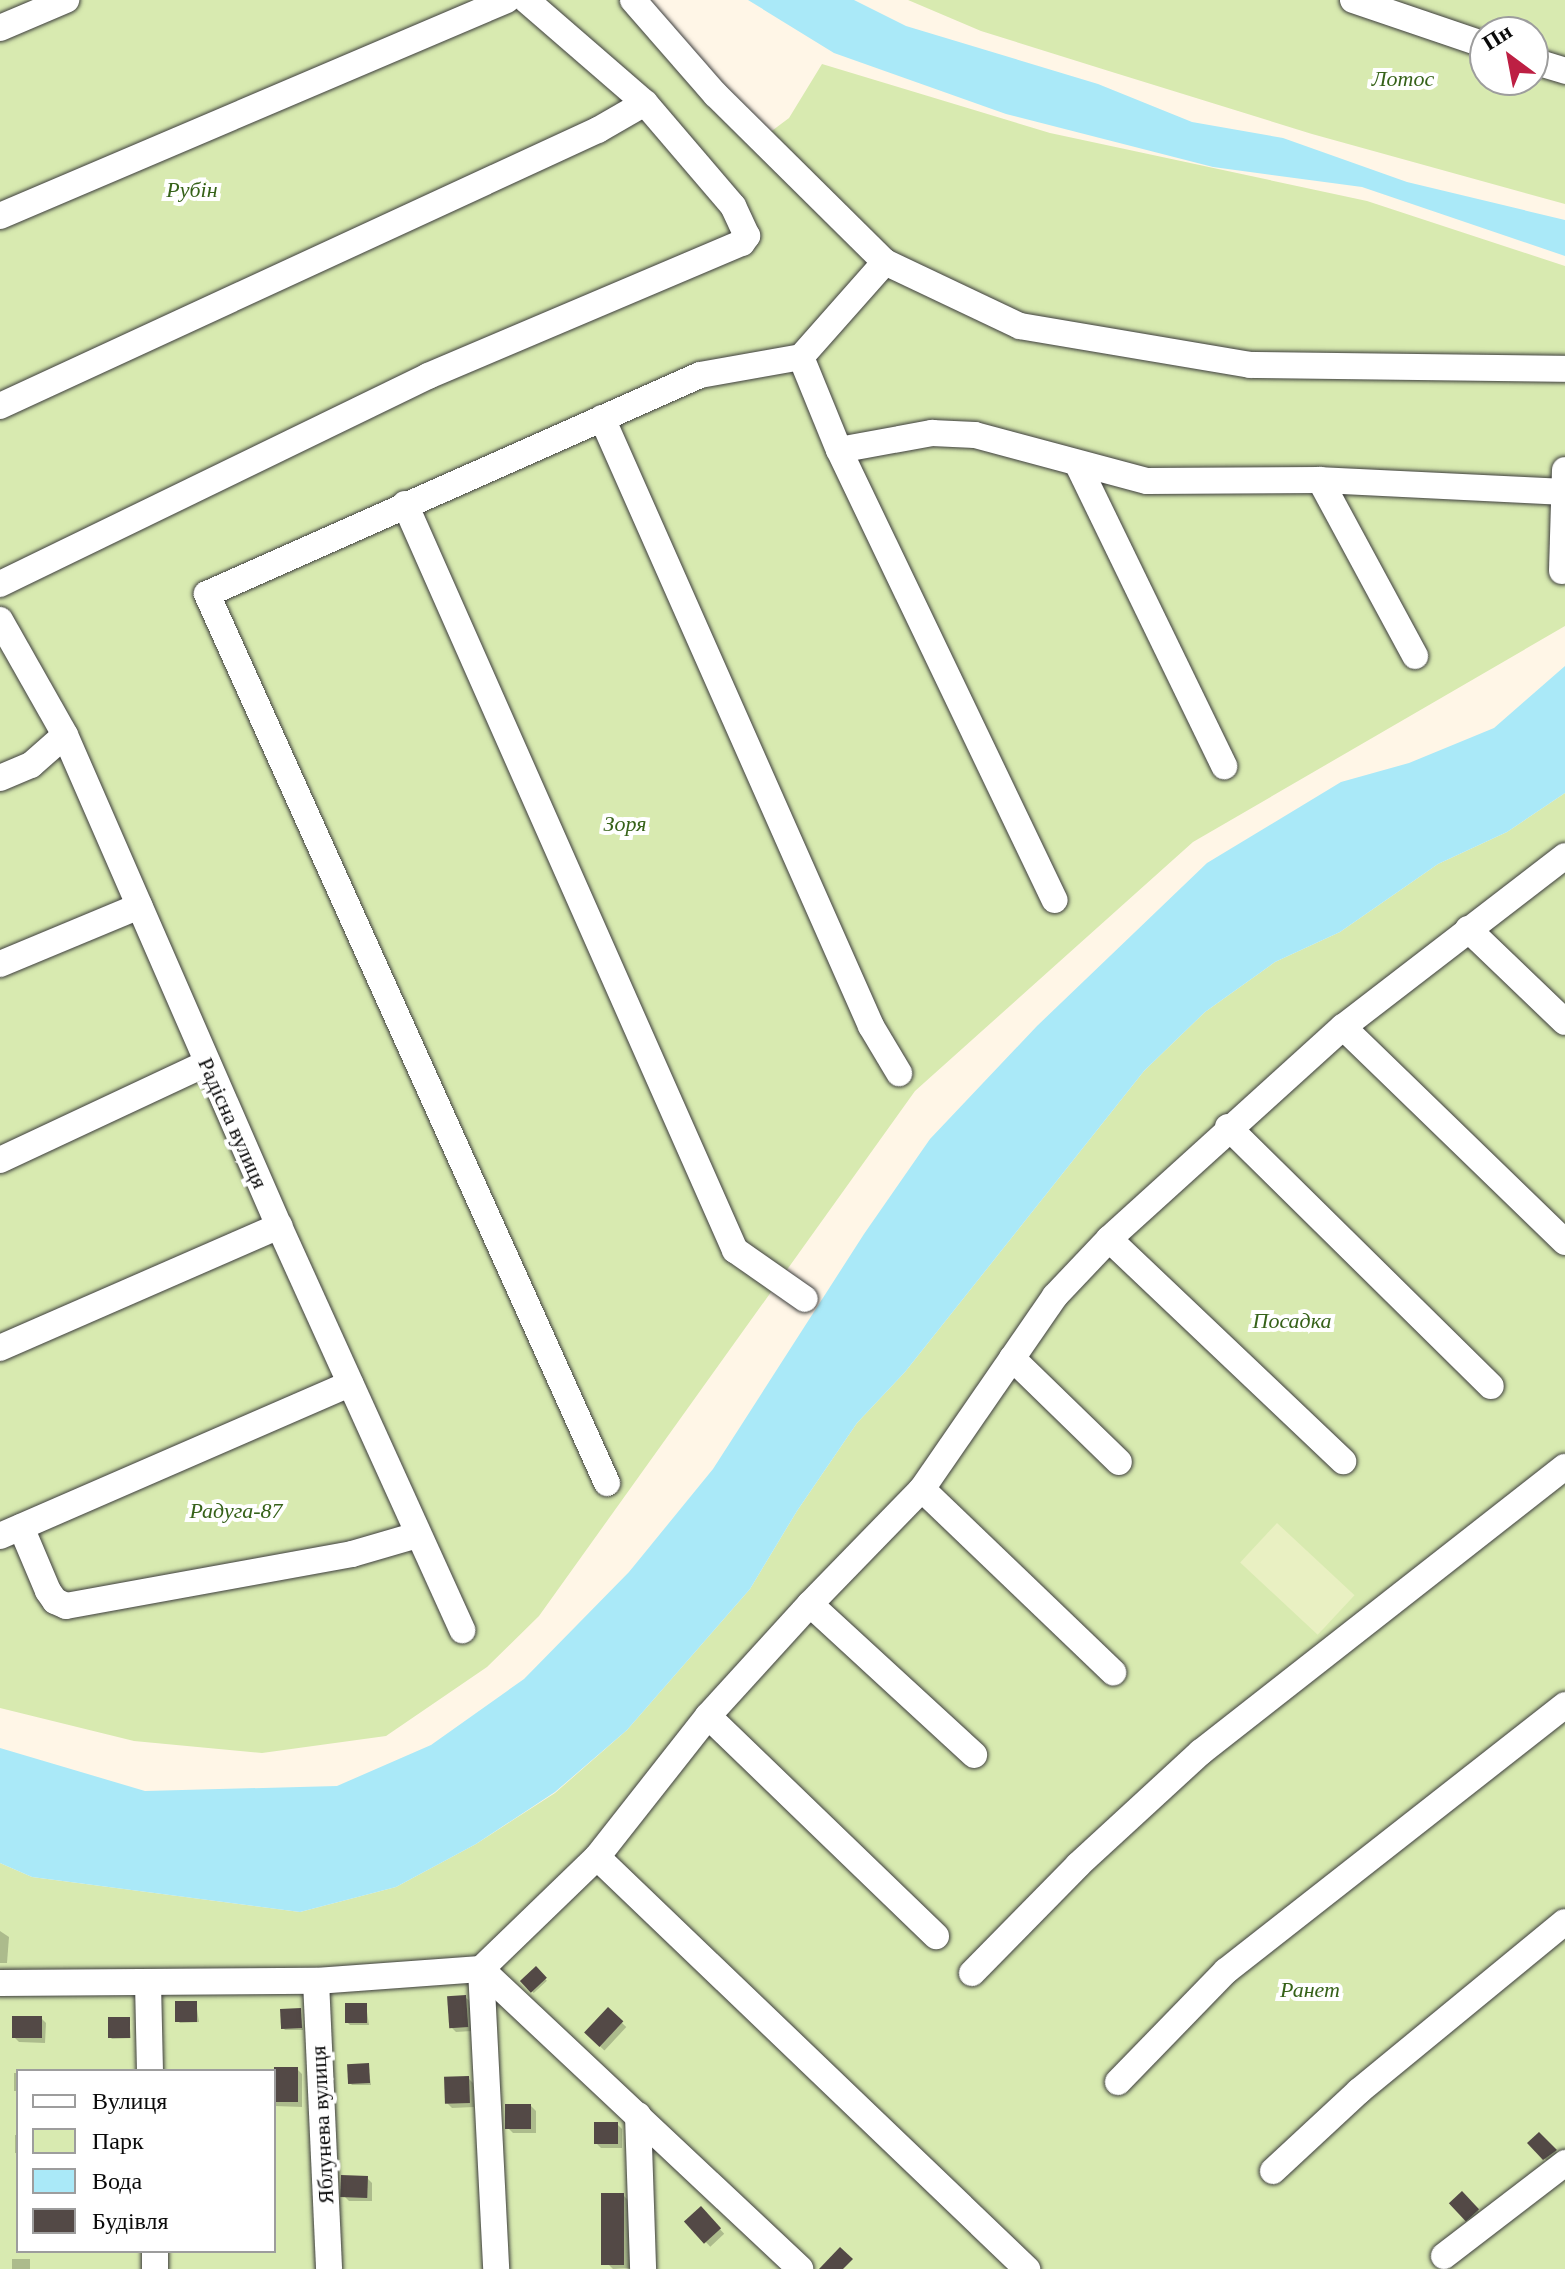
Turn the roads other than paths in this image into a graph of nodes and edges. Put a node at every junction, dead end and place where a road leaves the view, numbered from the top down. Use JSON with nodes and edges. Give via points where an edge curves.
{"nodes":[{"id":1,"x":66,"y":0,"type":"edge"},
{"id":2,"x":507,"y":0,"type":"edge"},
{"id":3,"x":526,"y":0,"type":"edge"},
{"id":4,"x":633,"y":0,"type":"edge"},
{"id":5,"x":1353,"y":0,"type":"edge"},
{"id":6,"x":0,"y":28,"type":"edge"},
{"id":7,"x":1469,"y":40,"type":"edge"},
{"id":8,"x":645,"y":103,"type":"junction"},
{"id":9,"x":0,"y":216,"type":"edge"},
{"id":10,"x":885,"y":262,"type":"junction"},
{"id":11,"x":801,"y":357,"type":"junction"},
{"id":12,"x":1565,"y":369,"type":"edge"},
{"id":13,"x":0,"y":406,"type":"edge"},
{"id":14,"x":602,"y":418,"type":"junction"},
{"id":15,"x":839,"y":450,"type":"junction"},
{"id":16,"x":1078,"y":465,"type":"junction"},
{"id":17,"x":1320,"y":480,"type":"junction"},
{"id":18,"x":1564,"y":481,"type":"edge"},
{"id":19,"x":405,"y":504,"type":"junction"},
{"id":20,"x":1562,"y":571,"type":"dead end"},
{"id":21,"x":0,"y":584,"type":"edge"},
{"id":22,"x":0,"y":620,"type":"edge"},
{"id":23,"x":1415,"y":656,"type":"dead end"},
{"id":24,"x":65,"y":735,"type":"junction"},
{"id":25,"x":1224,"y":766,"type":"dead end"},
{"id":26,"x":0,"y":778,"type":"edge"},
{"id":27,"x":1565,"y":856,"type":"edge"},
{"id":28,"x":1055,"y":900,"type":"dead end"},
{"id":29,"x":139,"y":906,"type":"junction"},
{"id":30,"x":1468,"y":929,"type":"junction"},
{"id":31,"x":0,"y":964,"type":"edge"},
{"id":32,"x":1565,"y":1022,"type":"edge"},
{"id":33,"x":1343,"y":1027,"type":"junction"},
{"id":34,"x":207,"y":1063,"type":"junction"},
{"id":35,"x":899,"y":1073,"type":"dead end"},
{"id":36,"x":1228,"y":1127,"type":"junction"},
{"id":37,"x":0,"y":1160,"type":"edge"},
{"id":38,"x":279,"y":1226,"type":"junction"},
{"id":39,"x":1109,"y":1239,"type":"junction"},
{"id":40,"x":1565,"y":1242,"type":"edge"},
{"id":41,"x":805,"y":1299,"type":"dead end"},
{"id":42,"x":0,"y":1348,"type":"edge"},
{"id":43,"x":1012,"y":1358,"type":"junction"},
{"id":44,"x":350,"y":1384,"type":"junction"},
{"id":45,"x":1491,"y":1386,"type":"dead end"},
{"id":46,"x":1343,"y":1461,"type":"dead end"},
{"id":47,"x":1119,"y":1462,"type":"dead end"},
{"id":48,"x":1565,"y":1467,"type":"edge"},
{"id":49,"x":607,"y":1483,"type":"dead end"},
{"id":50,"x":922,"y":1489,"type":"junction"},
{"id":51,"x":11,"y":1532,"type":"edge"},
{"id":52,"x":417,"y":1535,"type":"junction"},
{"id":53,"x":810,"y":1604,"type":"junction"},
{"id":54,"x":462,"y":1630,"type":"dead end"},
{"id":55,"x":1113,"y":1672,"type":"dead end"},
{"id":56,"x":1565,"y":1705,"type":"edge"},
{"id":57,"x":708,"y":1716,"type":"junction"},
{"id":58,"x":974,"y":1755,"type":"dead end"},
{"id":59,"x":597,"y":1857,"type":"junction"},
{"id":60,"x":1565,"y":1922,"type":"edge"},
{"id":61,"x":936,"y":1936,"type":"dead end"},
{"id":62,"x":481,"y":1969,"type":"junction"},
{"id":63,"x":972,"y":1973,"type":"dead end"},
{"id":64,"x":316,"y":1981,"type":"junction"},
{"id":65,"x":0,"y":1983,"type":"edge"},
{"id":66,"x":148,"y":1983,"type":"junction"},
{"id":67,"x":150,"y":2069,"type":"edge"},
{"id":68,"x":1118,"y":2082,"type":"dead end"},
{"id":69,"x":638,"y":2115,"type":"junction"},
{"id":70,"x":1565,"y":2163,"type":"edge"},
{"id":71,"x":1273,"y":2171,"type":"dead end"},
{"id":72,"x":1444,"y":2256,"type":"dead end"},
{"id":73,"x":329,"y":2269,"type":"edge"},
{"id":74,"x":496,"y":2269,"type":"edge"},
{"id":75,"x":643,"y":2269,"type":"edge"},
{"id":76,"x":800,"y":2269,"type":"edge"},
{"id":77,"x":1027,"y":2269,"type":"edge"}],
"edges":[{"from":1,"to":6,"type":"street"},
{"from":2,"to":9,"type":"street"},
{"from":3,"to":8,"type":"street"},
{"from":4,"to":10,"type":"street","via":[[716,95]]},
{"from":5,"to":7,"type":"street"},
{"from":8,"to":13,"type":"street","via":[[598,130]]},
{"from":8,"to":21,"type":"street","via":[[733,206],[747,236],[742,243],[428,376]]},
{"from":10,"to":11,"type":"street"},
{"from":10,"to":12,"type":"street","via":[[1020,326],[1250,365]]},
{"from":11,"to":14,"type":"street","via":[[700,375]]},
{"from":11,"to":15,"type":"street"},
{"from":14,"to":19,"type":"street"},
{"from":14,"to":35,"type":"street","via":[[871,1026]]},
{"from":15,"to":16,"type":"street","via":[[932,433],[975,435]]},
{"from":15,"to":28,"type":"street"},
{"from":16,"to":17,"type":"street","via":[[1147,481]]},
{"from":16,"to":25,"type":"street"},
{"from":17,"to":18,"type":"street"},
{"from":17,"to":23,"type":"street"},
{"from":18,"to":20,"type":"street"},
{"from":19,"to":41,"type":"street","via":[[735,1250]]},
{"from":19,"to":49,"type":"street","via":[[207,594]]},
{"from":22,"to":24,"type":"street","name":"Радісна вулиця"},
{"from":24,"to":26,"type":"street","via":[[31,765]]},
{"from":24,"to":29,"type":"street","name":"Радісна вулиця"},
{"from":27,"to":30,"type":"street"},
{"from":29,"to":31,"type":"street"},
{"from":29,"to":34,"type":"street","name":"Радісна вулиця"},
{"from":30,"to":32,"type":"street"},
{"from":30,"to":33,"type":"street"},
{"from":33,"to":36,"type":"street"},
{"from":33,"to":40,"type":"street"},
{"from":34,"to":37,"type":"street"},
{"from":34,"to":38,"type":"street","name":"Радісна вулиця"},
{"from":36,"to":39,"type":"street"},
{"from":36,"to":45,"type":"street"},
{"from":38,"to":42,"type":"street"},
{"from":38,"to":44,"type":"street","name":"Радісна вулиця"},
{"from":39,"to":43,"type":"street","via":[[1055,1296]]},
{"from":39,"to":46,"type":"street"},
{"from":43,"to":47,"type":"street"},
{"from":43,"to":50,"type":"street"},
{"from":44,"to":51,"type":"street"},
{"from":44,"to":52,"type":"street","name":"Радісна вулиця"},
{"from":48,"to":63,"type":"street","via":[[1201,1752],[1078,1865]]},
{"from":50,"to":53,"type":"street"},
{"from":50,"to":55,"type":"street"},
{"from":51,"to":52,"type":"street","via":[[55,1601],[66,1606],[352,1554]]},
{"from":52,"to":54,"type":"street","name":"Радісна вулиця"},
{"from":53,"to":57,"type":"street"},
{"from":53,"to":58,"type":"street"},
{"from":56,"to":68,"type":"street","via":[[1226,1971]]},
{"from":57,"to":59,"type":"street"},
{"from":57,"to":61,"type":"street"},
{"from":59,"to":62,"type":"street"},
{"from":59,"to":77,"type":"street"},
{"from":60,"to":71,"type":"street","via":[[1359,2091]]},
{"from":62,"to":64,"type":"street"},
{"from":62,"to":69,"type":"street"},
{"from":62,"to":74,"type":"street"},
{"from":64,"to":66,"type":"street"},
{"from":64,"to":73,"type":"street","name":"Яблунева вулиця"},
{"from":65,"to":66,"type":"street"},
{"from":66,"to":67,"type":"street"},
{"from":69,"to":75,"type":"street"},
{"from":69,"to":76,"type":"street"},
{"from":70,"to":72,"type":"street"}]}
